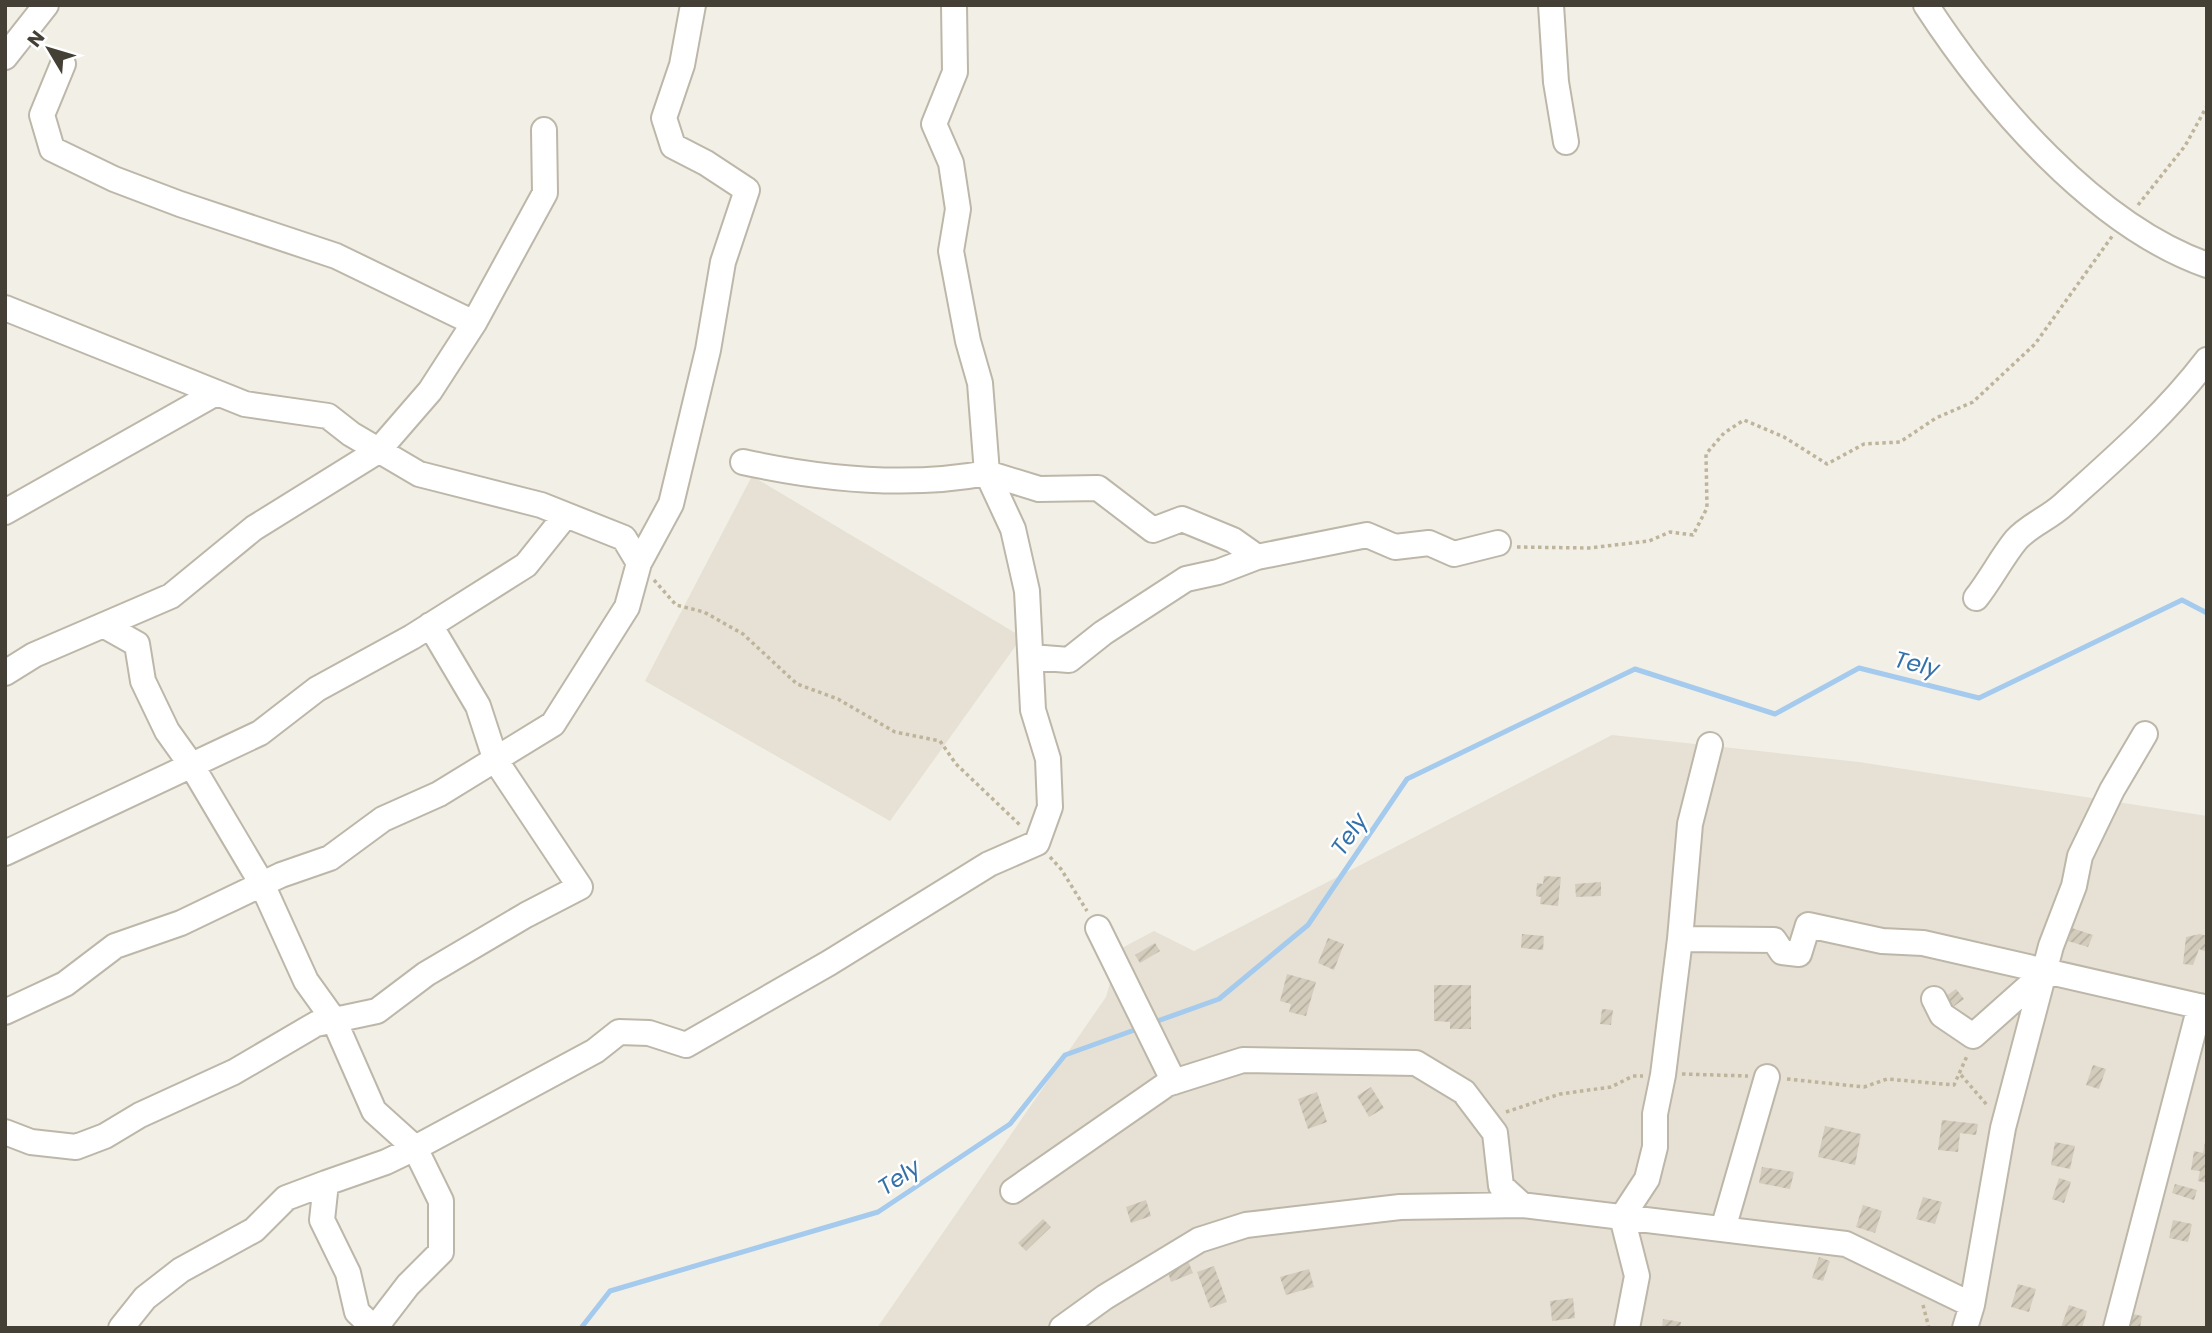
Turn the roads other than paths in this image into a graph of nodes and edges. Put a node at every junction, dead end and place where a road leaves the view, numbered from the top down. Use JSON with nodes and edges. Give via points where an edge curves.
{"nodes":[{"id":1,"x":46,"y":5,"type":"edge"},
{"id":2,"x":693,"y":5,"type":"edge"},
{"id":3,"x":954,"y":5,"type":"edge"},
{"id":4,"x":1551,"y":5,"type":"edge"},
{"id":5,"x":1926,"y":5,"type":"edge"},
{"id":6,"x":5,"y":57,"type":"edge"},
{"id":7,"x":63,"y":64,"type":"dead end"},
{"id":8,"x":544,"y":130,"type":"dead end"},
{"id":9,"x":1566,"y":142,"type":"dead end"},
{"id":10,"x":2207,"y":265,"type":"edge"},
{"id":11,"x":5,"y":308,"type":"edge"},
{"id":12,"x":474,"y":323,"type":"junction"},
{"id":13,"x":2207,"y":360,"type":"edge"},
{"id":14,"x":216,"y":393,"type":"junction"},
{"id":15,"x":378,"y":451,"type":"junction"},
{"id":16,"x":743,"y":462,"type":"dead end"},
{"id":17,"x":987,"y":473,"type":"junction"},
{"id":18,"x":5,"y":512,"type":"edge"},
{"id":19,"x":566,"y":515,"type":"junction"},
{"id":20,"x":1498,"y":543,"type":"road end"},
{"id":21,"x":1257,"y":557,"type":"junction"},
{"id":22,"x":639,"y":563,"type":"junction"},
{"id":23,"x":1976,"y":598,"type":"dead end"},
{"id":24,"x":430,"y":625,"type":"junction"},
{"id":25,"x":105,"y":626,"type":"junction"},
{"id":26,"x":1031,"y":657,"type":"junction"},
{"id":27,"x":5,"y":673,"type":"edge"},
{"id":28,"x":2145,"y":734,"type":"dead end"},
{"id":29,"x":1710,"y":745,"type":"dead end"},
{"id":30,"x":496,"y":761,"type":"junction"},
{"id":31,"x":192,"y":766,"type":"junction"},
{"id":32,"x":5,"y":853,"type":"edge"},
{"id":33,"x":262,"y":884,"type":"junction"},
{"id":34,"x":1098,"y":928,"type":"road end"},
{"id":35,"x":1680,"y":939,"type":"junction"},
{"id":36,"x":2046,"y":971,"type":"junction"},
{"id":37,"x":1934,"y":999,"type":"dead end"},
{"id":38,"x":2203,"y":1007,"type":"edge"},
{"id":39,"x":5,"y":1012,"type":"edge"},
{"id":40,"x":334,"y":1020,"type":"junction"},
{"id":41,"x":1767,"y":1077,"type":"dead end"},
{"id":42,"x":1174,"y":1082,"type":"junction"},
{"id":43,"x":5,"y":1132,"type":"edge"},
{"id":44,"x":415,"y":1148,"type":"junction"},
{"id":45,"x":326,"y":1183,"type":"junction"},
{"id":46,"x":1013,"y":1191,"type":"dead end"},
{"id":47,"x":1522,"y":1205,"type":"junction"},
{"id":48,"x":1622,"y":1217,"type":"junction"},
{"id":49,"x":1723,"y":1229,"type":"junction"},
{"id":50,"x":1969,"y":1316,"type":"edge"},
{"id":51,"x":121,"y":1328,"type":"edge"},
{"id":52,"x":374,"y":1328,"type":"edge"},
{"id":53,"x":1062,"y":1328,"type":"edge"},
{"id":54,"x":1627,"y":1328,"type":"edge"},
{"id":55,"x":2116,"y":1328,"type":"edge"}],
"edges":[{"from":1,"to":6,"type":"street"},
{"from":2,"to":22,"type":"street","via":[[682,65],[664,118],[673,146],[747,190],[723,262],[708,350],[671,504]]},
{"from":3,"to":17,"type":"street","via":[[955,72],[934,124],[951,163],[958,209],[950,251],[980,383]]},
{"from":4,"to":9,"type":"street"},
{"from":5,"to":10,"type":"street","via":[[1958,55],[2067,174],[2124,224]]},
{"from":7,"to":12,"type":"street","via":[[42,115],[52,149],[180,204],[336,256]]},
{"from":8,"to":12,"type":"street","via":[[545,193]]},
{"from":11,"to":14,"type":"street"},
{"from":12,"to":15,"type":"street","via":[[430,391]]},
{"from":13,"to":23,"type":"street","via":[[2134,443],[2060,508],[2016,539]]},
{"from":14,"to":15,"type":"street","via":[[245,404],[328,416]]},
{"from":14,"to":18,"type":"street"},
{"from":15,"to":19,"type":"street","via":[[419,474]]},
{"from":15,"to":25,"type":"street","via":[[254,528],[171,596]]},
{"from":16,"to":17,"type":"street","via":[[785,471],[895,481],[944,481]]},
{"from":17,"to":21,"type":"street","via":[[1039,489],[1098,488],[1153,530],[1182,519],[1233,540]]},
{"from":17,"to":26,"type":"street","via":[[1013,528],[1027,591]]},
{"from":19,"to":22,"type":"street","via":[[624,538]]},
{"from":19,"to":24,"type":"street","via":[[526,565]]},
{"from":20,"to":21,"type":"street","via":[[1454,554],[1429,543],[1395,547],[1367,535]]},
{"from":21,"to":26,"type":"street","via":[[1186,579],[1069,660]]},
{"from":22,"to":30,"type":"street","via":[[627,607],[553,724]]},
{"from":24,"to":30,"type":"street","via":[[478,706]]},
{"from":24,"to":31,"type":"street","via":[[317,689],[260,733]]},
{"from":25,"to":27,"type":"street","via":[[34,655]]},
{"from":25,"to":31,"type":"street","via":[[137,644],[143,681],[167,731]]},
{"from":26,"to":44,"type":"street","via":[[1033,710],[1048,759],[1050,807],[1037,843],[989,864],[686,1045],[649,1032],[619,1032],[595,1051]]},
{"from":28,"to":36,"type":"street","via":[[2080,856]]},
{"from":29,"to":35,"type":"street","via":[[1690,824]]},
{"from":30,"to":33,"type":"street","via":[[383,820],[330,858]]},
{"from":30,"to":40,"type":"street","via":[[580,887],[455,957],[377,1011]]},
{"from":31,"to":32,"type":"street"},
{"from":31,"to":33,"type":"street"},
{"from":33,"to":39,"type":"street","via":[[181,923],[115,946],[65,984]]},
{"from":33,"to":40,"type":"street","via":[[306,981]]},
{"from":34,"to":42,"type":"street"},
{"from":35,"to":36,"type":"street","via":[[1774,940],[1782,952],[1799,954],[1808,925],[1882,941],[1923,943]]},
{"from":35,"to":48,"type":"street","via":[[1655,1114],[1655,1147],[1647,1180]]},
{"from":36,"to":37,"type":"street","via":[[1973,1036],[1942,1015]]},
{"from":36,"to":38,"type":"street"},
{"from":36,"to":50,"type":"street","via":[[2003,1128]]},
{"from":38,"to":55,"type":"street"},
{"from":40,"to":43,"type":"street","via":[[316,1024],[234,1072],[76,1147],[31,1142]]},
{"from":40,"to":44,"type":"street","via":[[374,1111]]},
{"from":41,"to":49,"type":"street"},
{"from":42,"to":46,"type":"street"},
{"from":42,"to":47,"type":"street","via":[[1243,1060],[1416,1063],[1464,1092],[1495,1133],[1501,1186]]},
{"from":44,"to":45,"type":"street"},
{"from":44,"to":52,"type":"street","via":[[441,1201],[441,1252]]},
{"from":45,"to":51,"type":"street","via":[[286,1198],[254,1230],[181,1270],[145,1298]]},
{"from":45,"to":52,"type":"street","via":[[322,1220],[348,1273],[357,1312]]},
{"from":47,"to":48,"type":"street"},
{"from":47,"to":53,"type":"street","via":[[1400,1207],[1247,1225],[1199,1240]]},
{"from":48,"to":49,"type":"street"},
{"from":48,"to":54,"type":"street","via":[[1637,1276]]},
{"from":49,"to":50,"type":"street","via":[[1846,1244]]}]}
